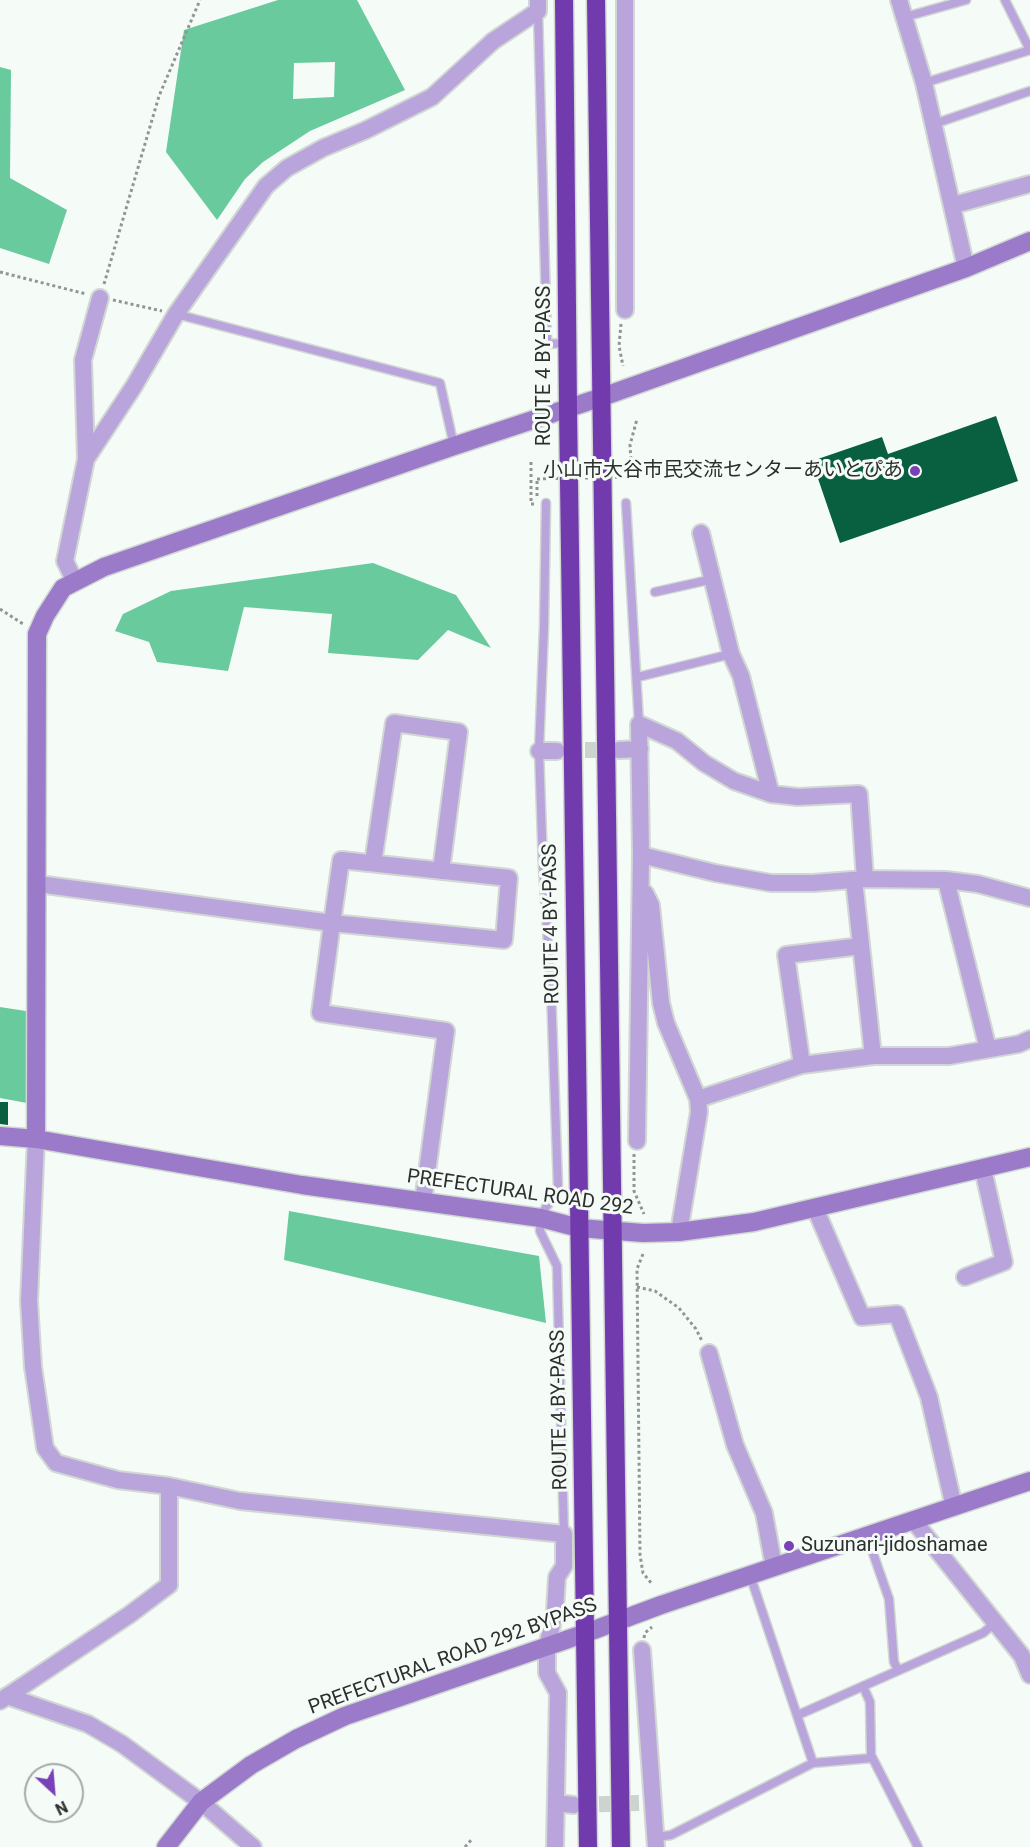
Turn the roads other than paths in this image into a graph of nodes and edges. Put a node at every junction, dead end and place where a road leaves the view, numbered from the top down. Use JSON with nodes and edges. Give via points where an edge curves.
{"nodes":[{"id":1,"x":564,"y":0,"type":"edge"},
{"id":2,"x":596,"y":0,"type":"edge"},
{"id":3,"x":625,"y":0,"type":"edge"},
{"id":4,"x":899,"y":0,"type":"edge"},
{"id":5,"x":966,"y":0,"type":"edge"},
{"id":6,"x":1005,"y":0,"type":"edge"},
{"id":7,"x":538,"y":6,"type":"edge"},
{"id":8,"x":905,"y":17,"type":"junction"},
{"id":9,"x":1026,"y":31,"type":"edge"},
{"id":10,"x":924,"y":83,"type":"junction"},
{"id":11,"x":1030,"y":91,"type":"edge"},
{"id":12,"x":934,"y":123,"type":"junction"},
{"id":13,"x":1030,"y":184,"type":"edge"},
{"id":14,"x":954,"y":205,"type":"junction"},
{"id":15,"x":1030,"y":241,"type":"edge"},
{"id":16,"x":966,"y":268,"type":"junction"},
{"id":17,"x":100,"y":298,"type":"road end"},
{"id":18,"x":625,"y":310,"type":"road end"},
{"id":19,"x":176,"y":314,"type":"junction"},
{"id":20,"x":568,"y":343,"type":"junction"},
{"id":21,"x":602,"y":397,"type":"junction"},
{"id":22,"x":568,"y":409,"type":"junction"},
{"id":23,"x":454,"y":446,"type":"junction"},
{"id":24,"x":86,"y":459,"type":"junction"},
{"id":25,"x":546,"y":502,"type":"dead end"},
{"id":26,"x":626,"y":503,"type":"dead end"},
{"id":27,"x":701,"y":533,"type":"dead end"},
{"id":28,"x":712,"y":579,"type":"junction"},
{"id":29,"x":75,"y":582,"type":"junction"},
{"id":30,"x":655,"y":592,"type":"dead end"},
{"id":31,"x":731,"y":654,"type":"junction"},
{"id":32,"x":638,"y":676,"type":"junction"},
{"id":33,"x":639,"y":724,"type":"junction"},
{"id":34,"x":640,"y":749,"type":"junction"},
{"id":35,"x":619,"y":750,"type":"tunnel mouth"},
{"id":36,"x":539,"y":751,"type":"junction"},
{"id":37,"x":557,"y":751,"type":"tunnel mouth"},
{"id":38,"x":771,"y":794,"type":"junction"},
{"id":39,"x":641,"y":855,"type":"junction"},
{"id":40,"x":373,"y":863,"type":"junction"},
{"id":41,"x":441,"y":871,"type":"junction"},
{"id":42,"x":859,"y":879,"type":"junction"},
{"id":43,"x":946,"y":880,"type":"junction"},
{"id":44,"x":38,"y":884,"type":"junction"},
{"id":45,"x":640,"y":884,"type":"junction"},
{"id":46,"x":1030,"y":898,"type":"edge"},
{"id":47,"x":332,"y":923,"type":"junction"},
{"id":48,"x":861,"y":946,"type":"junction"},
{"id":49,"x":1030,"y":1039,"type":"edge"},
{"id":50,"x":988,"y":1049,"type":"junction"},
{"id":51,"x":873,"y":1056,"type":"junction"},
{"id":52,"x":802,"y":1065,"type":"junction"},
{"id":53,"x":698,"y":1099,"type":"junction"},
{"id":54,"x":0,"y":1136,"type":"edge"},
{"id":55,"x":36,"y":1139,"type":"junction"},
{"id":56,"x":637,"y":1141,"type":"road end"},
{"id":57,"x":1030,"y":1157,"type":"edge"},
{"id":58,"x":983,"y":1169,"type":"junction"},
{"id":59,"x":423,"y":1202,"type":"junction"},
{"id":60,"x":815,"y":1208,"type":"junction"},
{"id":61,"x":541,"y":1218,"type":"junction"},
{"id":62,"x":579,"y":1228,"type":"junction"},
{"id":63,"x":613,"y":1231,"type":"junction"},
{"id":64,"x":679,"y":1232,"type":"junction"},
{"id":65,"x":965,"y":1277,"type":"dead end"},
{"id":66,"x":709,"y":1353,"type":"road end"},
{"id":67,"x":1030,"y":1481,"type":"edge"},
{"id":68,"x":169,"y":1486,"type":"junction"},
{"id":69,"x":954,"y":1507,"type":"junction"},
{"id":70,"x":913,"y":1521,"type":"junction"},
{"id":71,"x":564,"y":1534,"type":"junction"},
{"id":72,"x":867,"y":1536,"type":"junction"},
{"id":73,"x":774,"y":1567,"type":"junction"},
{"id":74,"x":750,"y":1575,"type":"junction"},
{"id":75,"x":617,"y":1621,"type":"junction"},
{"id":76,"x":995,"y":1623,"type":"junction"},
{"id":77,"x":586,"y":1633,"type":"junction"},
{"id":78,"x":547,"y":1647,"type":"junction"},
{"id":79,"x":642,"y":1650,"type":"dead end"},
{"id":80,"x":898,"y":1670,"type":"junction"},
{"id":81,"x":1030,"y":1675,"type":"edge"},
{"id":82,"x":863,"y":1686,"type":"junction"},
{"id":83,"x":3,"y":1699,"type":"edge"},
{"id":84,"x":798,"y":1715,"type":"junction"},
{"id":85,"x":872,"y":1758,"type":"junction"},
{"id":86,"x":813,"y":1763,"type":"junction"},
{"id":87,"x":201,"y":1802,"type":"junction"},
{"id":88,"x":556,"y":1803,"type":"junction"},
{"id":89,"x":574,"y":1805,"type":"tunnel mouth"},
{"id":90,"x":656,"y":1842,"type":"edge"},
{"id":91,"x":166,"y":1847,"type":"edge"},
{"id":92,"x":253,"y":1847,"type":"edge"},
{"id":93,"x":555,"y":1847,"type":"edge"},
{"id":94,"x":588,"y":1847,"type":"edge"},
{"id":95,"x":621,"y":1847,"type":"edge"},
{"id":96,"x":918,"y":1847,"type":"edge"}],
"edges":[{"from":1,"to":20,"type":"highway","name":"ROUTE 4 BY-PASS"},
{"from":2,"to":21,"type":"highway"},
{"from":3,"to":18,"type":"street"},
{"from":4,"to":8,"type":"street"},
{"from":5,"to":8,"type":"lane"},
{"from":6,"to":9,"type":"lane"},
{"from":7,"to":19,"type":"street","via":[[432,97],[287,168],[266,186]]},
{"from":7,"to":20,"type":"lane","via":[[547,344]]},
{"from":8,"to":10,"type":"street"},
{"from":9,"to":10,"type":"lane","via":[[1030,50]]},
{"from":10,"to":12,"type":"street"},
{"from":11,"to":12,"type":"lane"},
{"from":12,"to":14,"type":"street"},
{"from":13,"to":14,"type":"street"},
{"from":14,"to":16,"type":"street"},
{"from":15,"to":16,"type":"street"},
{"from":16,"to":21,"type":"street"},
{"from":17,"to":24,"type":"street","via":[[83,360]]},
{"from":19,"to":23,"type":"lane","via":[[440,383]]},
{"from":19,"to":24,"type":"street"},
{"from":20,"to":22,"type":"highway","name":"ROUTE 4 BY-PASS"},
{"from":21,"to":22,"type":"street"},
{"from":21,"to":63,"type":"highway"},
{"from":22,"to":23,"type":"street"},
{"from":22,"to":62,"type":"highway","name":"ROUTE 4 BY-PASS"},
{"from":23,"to":29,"type":"street","via":[[104,567]]},
{"from":24,"to":29,"type":"street","via":[[65,561]]},
{"from":25,"to":36,"type":"lane"},
{"from":26,"to":32,"type":"lane"},
{"from":27,"to":28,"type":"street"},
{"from":28,"to":30,"type":"lane"},
{"from":28,"to":31,"type":"street"},
{"from":29,"to":44,"type":"street","via":[[63,588],[37,633]]},
{"from":31,"to":32,"type":"lane"},
{"from":31,"to":38,"type":"street","via":[[741,676]]},
{"from":32,"to":33,"type":"lane"},
{"from":33,"to":34,"type":"street"},
{"from":33,"to":38,"type":"street","via":[[677,741],[734,782]]},
{"from":34,"to":35,"type":"street"},
{"from":34,"to":39,"type":"street"},
{"from":36,"to":37,"type":"street"},
{"from":36,"to":61,"type":"lane","via":[[558,1187]]},
{"from":38,"to":42,"type":"street","via":[[859,794]]},
{"from":39,"to":42,"type":"street","via":[[771,883]]},
{"from":39,"to":45,"type":"street"},
{"from":40,"to":41,"type":"street"},
{"from":40,"to":41,"type":"street","via":[[394,723],[459,732]]},
{"from":40,"to":47,"type":"street","via":[[341,860]]},
{"from":41,"to":47,"type":"street","via":[[509,878],[504,940]]},
{"from":42,"to":43,"type":"street"},
{"from":42,"to":48,"type":"street"},
{"from":43,"to":46,"type":"street"},
{"from":43,"to":50,"type":"street"},
{"from":44,"to":47,"type":"street"},
{"from":44,"to":55,"type":"street"},
{"from":45,"to":53,"type":"street","via":[[651,905],[666,1023]]},
{"from":45,"to":56,"type":"street"},
{"from":47,"to":59,"type":"street","via":[[320,1013],[446,1031]]},
{"from":48,"to":51,"type":"street"},
{"from":48,"to":52,"type":"street","via":[[786,955]]},
{"from":49,"to":50,"type":"street"},
{"from":50,"to":51,"type":"street","via":[[949,1056]]},
{"from":51,"to":52,"type":"street"},
{"from":52,"to":53,"type":"street"},
{"from":53,"to":64,"type":"street"},
{"from":54,"to":55,"type":"street","name":"PREFECTURAL ROAD 292"},
{"from":55,"to":59,"type":"street","name":"PREFECTURAL ROAD 292"},
{"from":55,"to":68,"type":"street","via":[[29,1301],[33,1367],[45,1448],[56,1463],[118,1480]]},
{"from":57,"to":58,"type":"street","name":"PREFECTURAL ROAD 292"},
{"from":58,"to":60,"type":"street","name":"PREFECTURAL ROAD 292"},
{"from":58,"to":65,"type":"street","via":[[1004,1262]]},
{"from":59,"to":61,"type":"street","name":"PREFECTURAL ROAD 292"},
{"from":60,"to":64,"type":"street","name":"PREFECTURAL ROAD 292","via":[[734,1226]]},
{"from":60,"to":69,"type":"street","via":[[862,1317],[897,1314],[929,1397]]},
{"from":61,"to":62,"type":"street","name":"PREFECTURAL ROAD 292"},
{"from":61,"to":71,"type":"lane","via":[[540,1231],[557,1266]]},
{"from":62,"to":63,"type":"street","name":"PREFECTURAL ROAD 292"},
{"from":62,"to":77,"type":"highway","name":"ROUTE 4 BY-PASS"},
{"from":63,"to":64,"type":"street","name":"PREFECTURAL ROAD 292"},
{"from":63,"to":75,"type":"highway"},
{"from":66,"to":73,"type":"street","via":[[735,1445],[764,1513]]},
{"from":67,"to":69,"type":"street","name":"PREFECTURAL ROAD 292 BYPASS"},
{"from":68,"to":71,"type":"street","via":[[240,1501]]},
{"from":68,"to":83,"type":"street","via":[[169,1585]]},
{"from":69,"to":70,"type":"street","name":"PREFECTURAL ROAD 292 BYPASS"},
{"from":70,"to":72,"type":"street","name":"PREFECTURAL ROAD 292 BYPASS"},
{"from":70,"to":76,"type":"street"},
{"from":71,"to":78,"type":"street","via":[[564,1566],[556,1577],[555,1611]]},
{"from":72,"to":73,"type":"street","name":"PREFECTURAL ROAD 292 BYPASS"},
{"from":72,"to":80,"type":"lane","via":[[889,1599]]},
{"from":73,"to":74,"type":"street","name":"PREFECTURAL ROAD 292 BYPASS"},
{"from":74,"to":75,"type":"street","name":"PREFECTURAL ROAD 292 BYPASS"},
{"from":74,"to":84,"type":"lane"},
{"from":75,"to":77,"type":"street","name":"PREFECTURAL ROAD 292 BYPASS"},
{"from":75,"to":95,"type":"highway"},
{"from":76,"to":80,"type":"lane","via":[[983,1633]]},
{"from":76,"to":81,"type":"street","via":[[1022,1656]]},
{"from":77,"to":78,"type":"street","name":"PREFECTURAL ROAD 292 BYPASS"},
{"from":77,"to":94,"type":"highway","name":"ROUTE 4 BY-PASS"},
{"from":78,"to":87,"type":"street","name":"PREFECTURAL ROAD 292 BYPASS","via":[[345,1716],[251,1765]]},
{"from":78,"to":88,"type":"street","via":[[548,1673],[558,1694]]},
{"from":79,"to":90,"type":"street","via":[[648,1803]]},
{"from":80,"to":82,"type":"lane"},
{"from":82,"to":84,"type":"lane"},
{"from":82,"to":85,"type":"lane","via":[[870,1702]]},
{"from":83,"to":87,"type":"street","via":[[88,1724]]},
{"from":84,"to":86,"type":"lane"},
{"from":85,"to":86,"type":"lane"},
{"from":85,"to":96,"type":"lane"},
{"from":86,"to":90,"type":"lane"},
{"from":87,"to":91,"type":"street","name":"PREFECTURAL ROAD 292 BYPASS"},
{"from":87,"to":92,"type":"street"},
{"from":88,"to":89,"type":"street"},
{"from":88,"to":93,"type":"street"}]}
